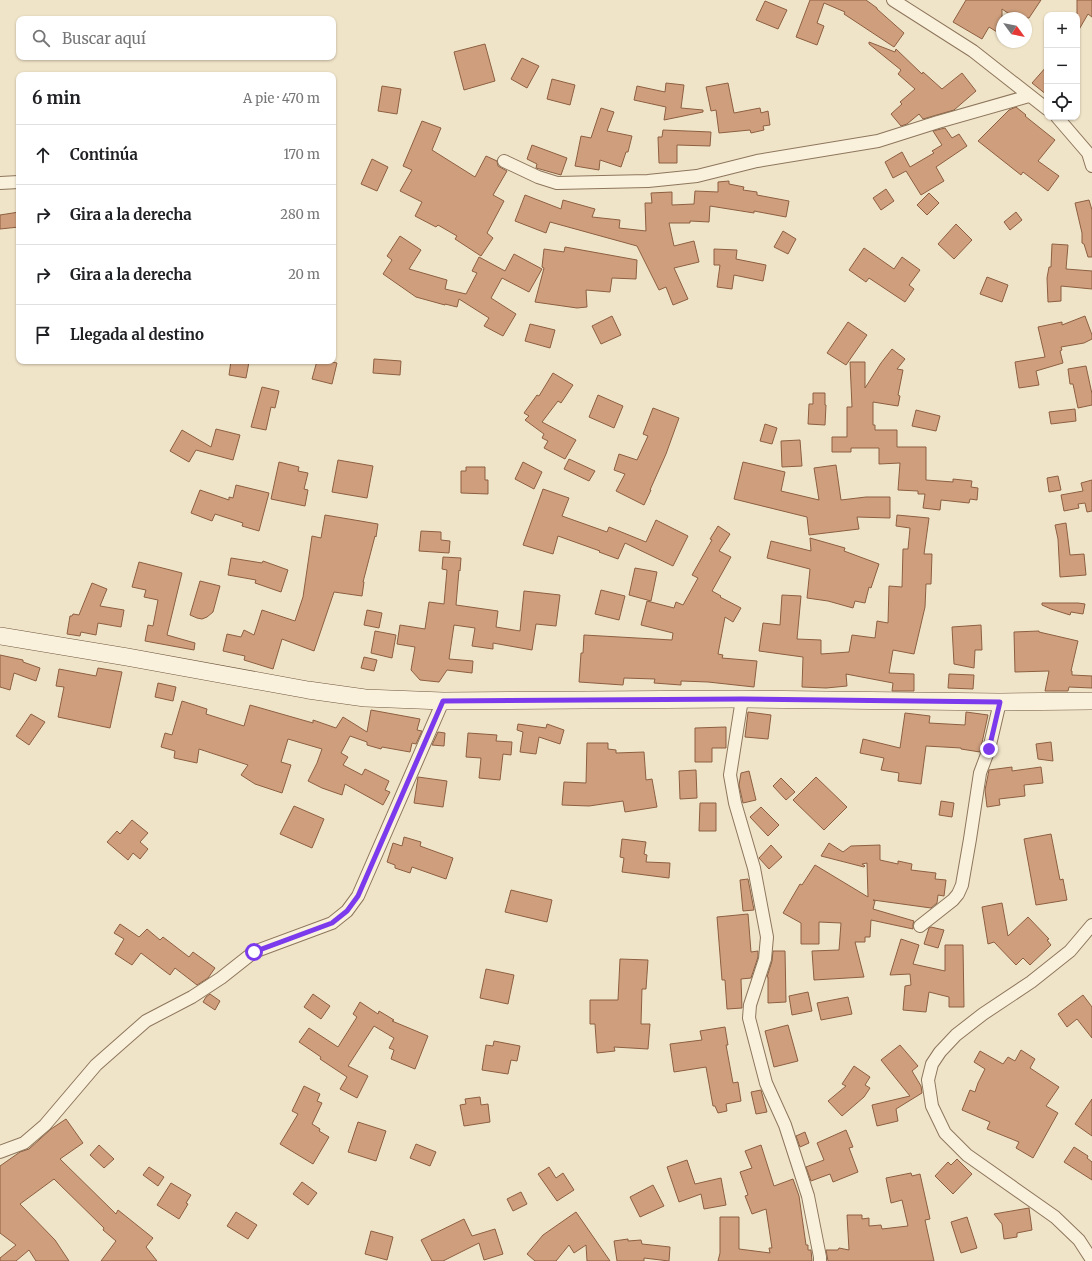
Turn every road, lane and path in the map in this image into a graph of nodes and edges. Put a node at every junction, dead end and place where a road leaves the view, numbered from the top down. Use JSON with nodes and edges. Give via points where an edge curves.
{"nodes":[{"id":1,"x":893,"y":0,"type":"edge"},
{"id":2,"x":1030,"y":96,"type":"junction"},
{"id":3,"x":1044,"y":107,"type":"edge"},
{"id":4,"x":1060,"y":120,"type":"edge"},
{"id":5,"x":1090,"y":149,"type":"edge"},
{"id":6,"x":504,"y":161,"type":"dead end"},
{"id":7,"x":1092,"y":166,"type":"edge"},
{"id":8,"x":16,"y":182,"type":"edge"},
{"id":9,"x":0,"y":183,"type":"edge"},
{"id":10,"x":0,"y":636,"type":"edge"},
{"id":11,"x":742,"y":699,"type":"junction"},
{"id":12,"x":443,"y":701,"type":"junction"},
{"id":13,"x":1092,"y":701,"type":"edge"},
{"id":14,"x":1000,"y":702,"type":"junction"},
{"id":15,"x":1092,"y":925,"type":"edge"},
{"id":16,"x":920,"y":926,"type":"dead end"},
{"id":17,"x":0,"y":1152,"type":"edge"},
{"id":18,"x":1092,"y":1260,"type":"edge"},
{"id":19,"x":820,"y":1261,"type":"edge"}],
"edges":[{"from":1,"to":2,"type":"street","via":[[973,51]]},
{"from":2,"to":3,"type":"street"},
{"from":2,"to":6,"type":"street","via":[[878,141],[757,161],[697,176],[648,181],[557,183]]},
{"from":4,"to":5,"type":"street"},
{"from":5,"to":7,"type":"street"},
{"from":8,"to":9,"type":"street"},
{"from":10,"to":12,"type":"main road","via":[[308,690],[365,698]]},
{"from":11,"to":12,"type":"main road"},
{"from":11,"to":14,"type":"main road"},
{"from":11,"to":19,"type":"street","via":[[730,775],[735,803],[754,868],[767,937],[765,959],[750,1005],[749,1018],[766,1083],[785,1125],[808,1196]]},
{"from":12,"to":17,"type":"street","via":[[358,896],[347,911],[332,923],[254,952],[192,997],[146,1021],[96,1065],[45,1125],[24,1143]]},
{"from":13,"to":14,"type":"main road"},
{"from":14,"to":16,"type":"street","via":[[989,749],[980,773],[962,885],[953,900]]},
{"from":15,"to":18,"type":"street","via":[[1070,951],[1037,978],[956,1035],[932,1064],[928,1080],[932,1106],[944,1133],[967,1155],[1055,1217],[1080,1240]]}]}
